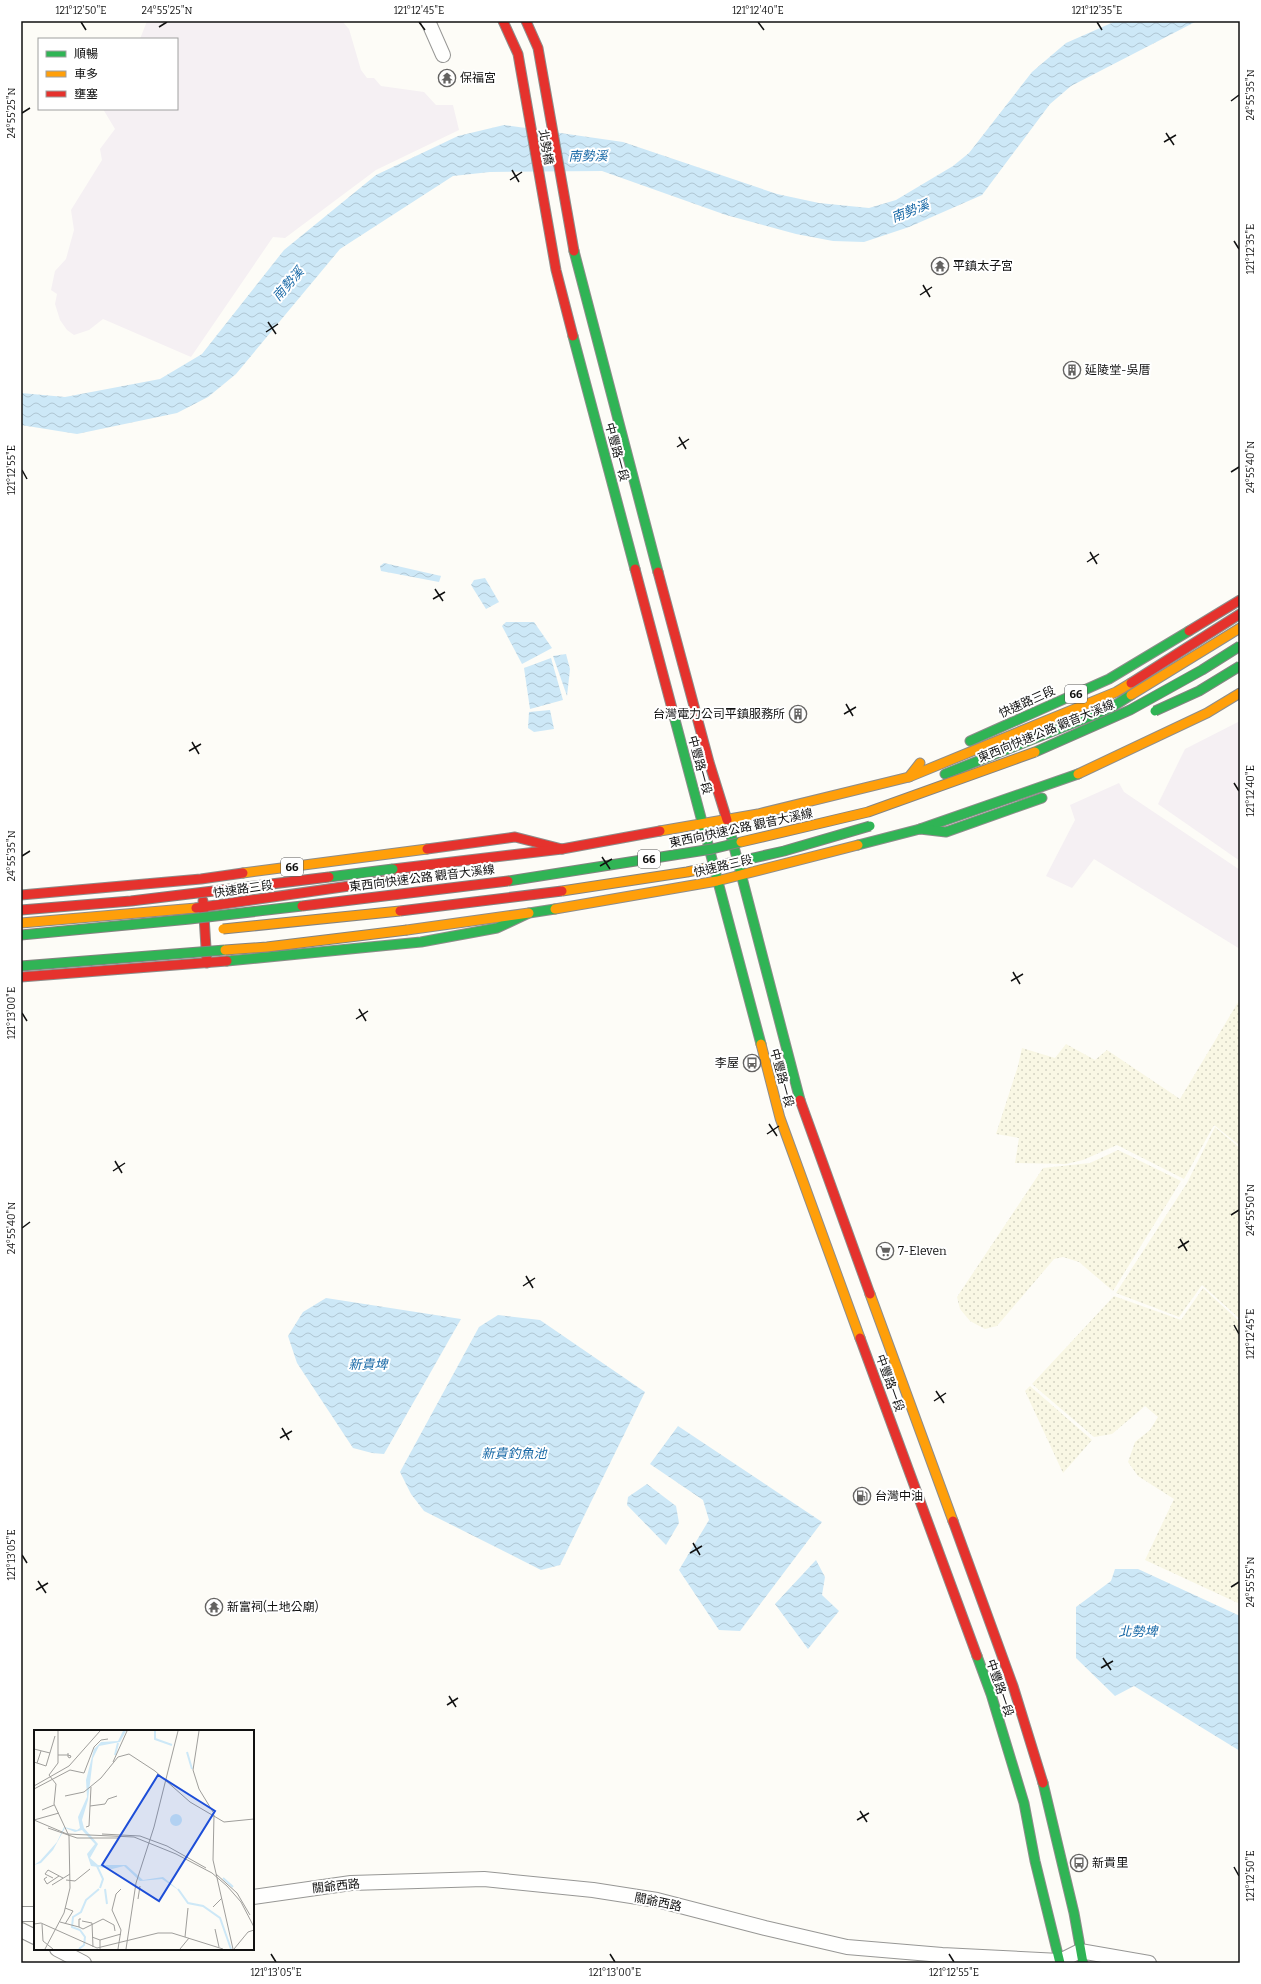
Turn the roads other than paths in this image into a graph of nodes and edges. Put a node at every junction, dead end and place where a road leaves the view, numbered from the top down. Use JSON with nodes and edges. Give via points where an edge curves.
{"nodes":[{"id":1,"x":428,"y":21,"type":"edge"},
{"id":2,"x":502,"y":21,"type":"edge"},
{"id":3,"x":526,"y":21,"type":"edge"},
{"id":4,"x":443,"y":55,"type":"dead end"},
{"id":5,"x":539,"y":113,"type":"junction"},
{"id":6,"x":551,"y":183,"type":"junction"},
{"id":7,"x":1240,"y":600,"type":"edge"},
{"id":8,"x":1240,"y":614,"type":"edge"},
{"id":9,"x":1240,"y":628,"type":"edge"},
{"id":10,"x":1240,"y":646,"type":"edge"},
{"id":11,"x":1240,"y":666,"type":"edge"},
{"id":12,"x":1240,"y":693,"type":"edge"},
{"id":13,"x":1202,"y":704,"type":"dead end"},
{"id":14,"x":1240,"y":704,"type":"edge"},
{"id":15,"x":1150,"y":714,"type":"dead end"},
{"id":16,"x":1193,"y":730,"type":"dead end"},
{"id":17,"x":1143,"y":754,"type":"dead end"},
{"id":18,"x":909,"y":777,"type":"junction"},
{"id":19,"x":1077,"y":785,"type":"dead end"},
{"id":20,"x":1048,"y":796,"type":"dead end"},
{"id":21,"x":727,"y":820,"type":"junction"},
{"id":22,"x":883,"y":821,"type":"dead end"},
{"id":23,"x":703,"y":824,"type":"junction"},
{"id":24,"x":920,"y":829,"type":"junction"},
{"id":25,"x":562,"y":849,"type":"junction"},
{"id":26,"x":447,"y":872,"type":"dead end"},
{"id":27,"x":741,"y":874,"type":"junction"},
{"id":28,"x":423,"y":876,"type":"dead end"},
{"id":29,"x":201,"y":879,"type":"junction"},
{"id":30,"x":717,"y":881,"type":"junction"},
{"id":31,"x":21,"y":895,"type":"edge"},
{"id":32,"x":204,"y":907,"type":"junction"},
{"id":33,"x":21,"y":910,"type":"edge"},
{"id":34,"x":529,"y":913,"type":"junction"},
{"id":35,"x":21,"y":923,"type":"edge"},
{"id":36,"x":347,"y":926,"type":"dead end"},
{"id":37,"x":192,"y":932,"type":"dead end"},
{"id":38,"x":21,"y":936,"type":"edge"},
{"id":39,"x":238,"y":939,"type":"dead end"},
{"id":40,"x":206,"y":943,"type":"junction"},
{"id":41,"x":21,"y":957,"type":"edge"},
{"id":42,"x":207,"y":963,"type":"junction"},
{"id":43,"x":21,"y":966,"type":"edge"},
{"id":44,"x":21,"y":977,"type":"edge"},
{"id":45,"x":895,"y":1362,"type":"junction"},
{"id":46,"x":873,"y":1371,"type":"junction"},
{"id":47,"x":254,"y":1897,"type":"edge"},
{"id":48,"x":21,"y":1914,"type":"edge"},
{"id":49,"x":34,"y":1914,"type":"edge"},
{"id":50,"x":21,"y":1930,"type":"edge"},
{"id":51,"x":34,"y":1936,"type":"edge"},
{"id":52,"x":59,"y":1950,"type":"edge"},
{"id":53,"x":1081,"y":1957,"type":"edge"},
{"id":54,"x":1060,"y":1962,"type":"edge"},
{"id":55,"x":84,"y":1963,"type":"edge"},
{"id":56,"x":1149,"y":1963,"type":"edge"}],
"edges":[{"from":1,"to":4,"type":"street"},
{"from":2,"to":5,"type":"main road","via":[[518,54]]},
{"from":3,"to":5,"type":"main road","via":[[538,48]]},
{"from":5,"to":6,"type":"main road","name":"北勢橋"},
{"from":5,"to":6,"type":"main road","name":"北勢橋"},
{"from":6,"to":21,"type":"main road","name":"中豐路一段"},
{"from":6,"to":23,"type":"main road","name":"中豐路一段","via":[[556,270]]},
{"from":7,"to":18,"type":"main road","name":"快速路三段","number":"66","via":[[1109,679],[917,765]]},
{"from":8,"to":18,"type":"main road","via":[[1116,692]]},
{"from":9,"to":18,"type":"main road","name":"快速路三段","via":[[1109,709],[936,777]]},
{"from":10,"to":38,"type":"main road","name":"東西向快速公路 觀音大溪線","number":"66","bridge":true,"via":[[1130,710],[1084,731],[868,812],[712,849],[605,866],[198,918]]},
{"from":11,"to":15,"type":"main road","bridge":true,"via":[[1199,691]]},
{"from":12,"to":24,"type":"main road","via":[[1207,713],[1083,772]]},
{"from":13,"to":24,"type":"main road","name":"快速路三段","via":[[1069,769],[938,815]]},
{"from":14,"to":16,"type":"main road"},
{"from":17,"to":19,"type":"main road"},
{"from":18,"to":21,"type":"main road","name":"快速路三段","number":"66"},
{"from":20,"to":24,"type":"main road","name":"快速路三段","via":[[946,832]]},
{"from":21,"to":23,"type":"main road","name":"快速路三段","number":"66"},
{"from":21,"to":27,"type":"main road","name":"中豐路一段"},
{"from":22,"to":37,"type":"main road","number":"66","bridge":true,"via":[[784,850],[671,874],[586,888],[356,917]]},
{"from":23,"to":25,"type":"main road","name":"快速路三段","number":"66"},
{"from":23,"to":30,"type":"main road","name":"中豐路一段"},
{"from":24,"to":27,"type":"main road","name":"快速路三段"},
{"from":25,"to":26,"type":"main road","name":"快速路三段","via":[[510,864]]},
{"from":25,"to":29,"type":"main road","name":"快速路三段","number":"66","via":[[515,837]]},
{"from":25,"to":33,"type":"main road","bridge":true,"via":[[131,901]]},
{"from":27,"to":30,"type":"main road","name":"快速路三段"},
{"from":27,"to":45,"type":"main road","name":"中豐路一段","via":[[803,1111]]},
{"from":28,"to":32,"type":"main road","name":"快速路三段"},
{"from":29,"to":31,"type":"main road","name":"快速路三段","number":"66"},
{"from":29,"to":32,"type":"main road"},
{"from":30,"to":34,"type":"main road","name":"快速路三段"},
{"from":30,"to":46,"type":"main road","name":"中豐路一段","via":[[780,1118]]},
{"from":32,"to":35,"type":"main road","name":"快速路三段"},
{"from":32,"to":40,"type":"main road"},
{"from":34,"to":36,"type":"main road","name":"快速路三段","via":[[494,907]]},
{"from":34,"to":42,"type":"main road","name":"快速路三段","via":[[497,928],[421,942]]},
{"from":34,"to":43,"type":"main road","bridge":true,"via":[[267,947]]},
{"from":39,"to":40,"type":"main road"},
{"from":40,"to":41,"type":"main road"},
{"from":40,"to":42,"type":"main road"},
{"from":42,"to":44,"type":"main road","name":"快速路三段"},
{"from":45,"to":46,"type":"main road"},
{"from":45,"to":53,"type":"main road","name":"中豐路一段","via":[[1013,1686],[1047,1796],[1074,1913]]},
{"from":46,"to":54,"type":"main road","name":"中豐路一段","via":[[990,1694],[1024,1803],[1035,1861]]},
{"from":47,"to":54,"type":"street","name":"關爺西路","via":[[350,1883],[484,1879],[593,1890],[657,1900],[847,1946]]},
{"from":48,"to":49,"type":"street"},
{"from":50,"to":51,"type":"street"},
{"from":52,"to":55,"type":"street"},
{"from":53,"to":54,"type":"street"},
{"from":53,"to":56,"type":"street"}]}
